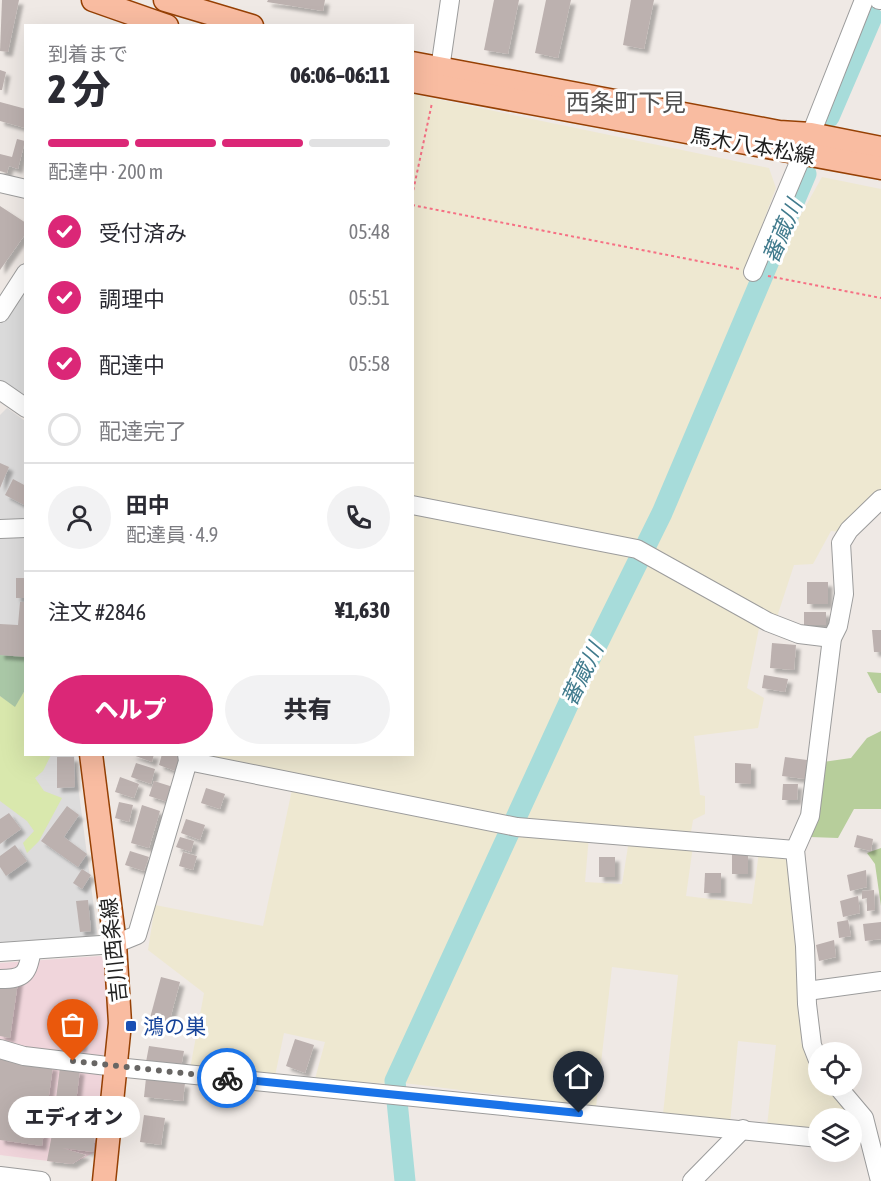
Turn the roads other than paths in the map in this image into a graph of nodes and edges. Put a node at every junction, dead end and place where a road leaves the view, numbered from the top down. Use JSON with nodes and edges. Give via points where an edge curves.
{"nodes":[{"id":1,"x":93,"y":0,"type":"edge"},
{"id":2,"x":165,"y":0,"type":"edge"},
{"id":3,"x":450,"y":0,"type":"edge"},
{"id":4,"x":864,"y":0,"type":"edge"},
{"id":5,"x":186,"y":11,"type":"edge"},
{"id":6,"x":161,"y":24,"type":"edge"},
{"id":7,"x":243,"y":24,"type":"edge"},
{"id":8,"x":414,"y":64,"type":"edge"},
{"id":9,"x":438,"y":77,"type":"junction"},
{"id":10,"x":414,"y":81,"type":"edge"},
{"id":11,"x":806,"y":144,"type":"junction"},
{"id":12,"x":881,"y":148,"type":"edge"},
{"id":13,"x":881,"y":168,"type":"edge"},
{"id":14,"x":0,"y":183,"type":"edge"},
{"id":15,"x":24,"y":189,"type":"edge"},
{"id":16,"x":753,"y":272,"type":"road end"},
{"id":17,"x":24,"y":276,"type":"edge"},
{"id":18,"x":0,"y":313,"type":"edge"},
{"id":19,"x":0,"y":390,"type":"edge"},
{"id":20,"x":24,"y":407,"type":"edge"},
{"id":21,"x":881,"y":499,"type":"edge"},
{"id":22,"x":414,"y":505,"type":"edge"},
{"id":23,"x":24,"y":528,"type":"edge"},
{"id":24,"x":0,"y":529,"type":"edge"},
{"id":25,"x":832,"y":638,"type":"junction"},
{"id":26,"x":91,"y":756,"type":"edge"},
{"id":27,"x":187,"y":758,"type":"edge"},
{"id":28,"x":795,"y":850,"type":"junction"},
{"id":29,"x":115,"y":944,"type":"junction"},
{"id":30,"x":32,"y":950,"type":"junction"},
{"id":31,"x":0,"y":952,"type":"edge"},
{"id":32,"x":0,"y":979,"type":"edge"},
{"id":33,"x":881,"y":981,"type":"edge"},
{"id":34,"x":807,"y":991,"type":"junction"},
{"id":35,"x":813,"y":1042,"type":"edge"},
{"id":36,"x":0,"y":1049,"type":"edge"},
{"id":37,"x":116,"y":1067,"type":"junction"},
{"id":38,"x":845,"y":1096,"type":"edge"},
{"id":39,"x":856,"y":1108,"type":"edge"},
{"id":40,"x":862,"y":1116,"type":"edge"},
{"id":41,"x":743,"y":1129,"type":"junction"},
{"id":42,"x":862,"y":1135,"type":"edge"},
{"id":43,"x":808,"y":1137,"type":"edge"},
{"id":44,"x":862,"y":1145,"type":"edge"},
{"id":45,"x":0,"y":1176,"type":"edge"},
{"id":46,"x":41,"y":1181,"type":"edge"},
{"id":47,"x":104,"y":1181,"type":"edge"},
{"id":48,"x":692,"y":1181,"type":"edge"},
{"id":49,"x":880,"y":1181,"type":"edge"}],
"edges":[{"from":1,"to":6,"type":"main road"},
{"from":2,"to":5,"type":"main road"},
{"from":3,"to":9,"type":"street"},
{"from":4,"to":11,"type":"street"},
{"from":5,"to":7,"type":"main road"},
{"from":8,"to":9,"type":"main road","name":"馬木八本松線"},
{"from":9,"to":10,"type":"main road","name":"馬木八本松線"},
{"from":9,"to":11,"type":"main road","name":"馬木八本松線","via":[[779,132]]},
{"from":11,"to":12,"type":"main road","name":"馬木八本松線"},
{"from":11,"to":13,"type":"main road","name":"馬木八本松線"},
{"from":11,"to":16,"type":"street"},
{"from":14,"to":15,"type":"street"},
{"from":17,"to":18,"type":"street"},
{"from":19,"to":20,"type":"street"},
{"from":21,"to":25,"type":"street","via":[[841,543],[844,594]]},
{"from":22,"to":25,"type":"street","via":[[642,551],[768,622],[799,634]]},
{"from":23,"to":24,"type":"street"},
{"from":25,"to":28,"type":"street","via":[[810,816]]},
{"from":26,"to":29,"type":"main road","name":"吉川西条線"},
{"from":27,"to":28,"type":"street","via":[[512,826]]},
{"from":27,"to":29,"type":"street","via":[[136,935]]},
{"from":28,"to":34,"type":"street"},
{"from":29,"to":30,"type":"street"},
{"from":29,"to":37,"type":"main road","name":"吉川西条線","via":[[120,1023]]},
{"from":30,"to":31,"type":"street"},
{"from":30,"to":32,"type":"street","via":[[22,976]]},
{"from":33,"to":34,"type":"street"},
{"from":34,"to":35,"type":"street"},
{"from":36,"to":37,"type":"street","via":[[24,1056]]},
{"from":37,"to":41,"type":"street"},
{"from":37,"to":47,"type":"main road","name":"吉川西条線"},
{"from":38,"to":39,"type":"street"},
{"from":40,"to":42,"type":"street"},
{"from":41,"to":43,"type":"street"},
{"from":41,"to":48,"type":"street"},
{"from":44,"to":49,"type":"street"},
{"from":45,"to":46,"type":"street"}]}
